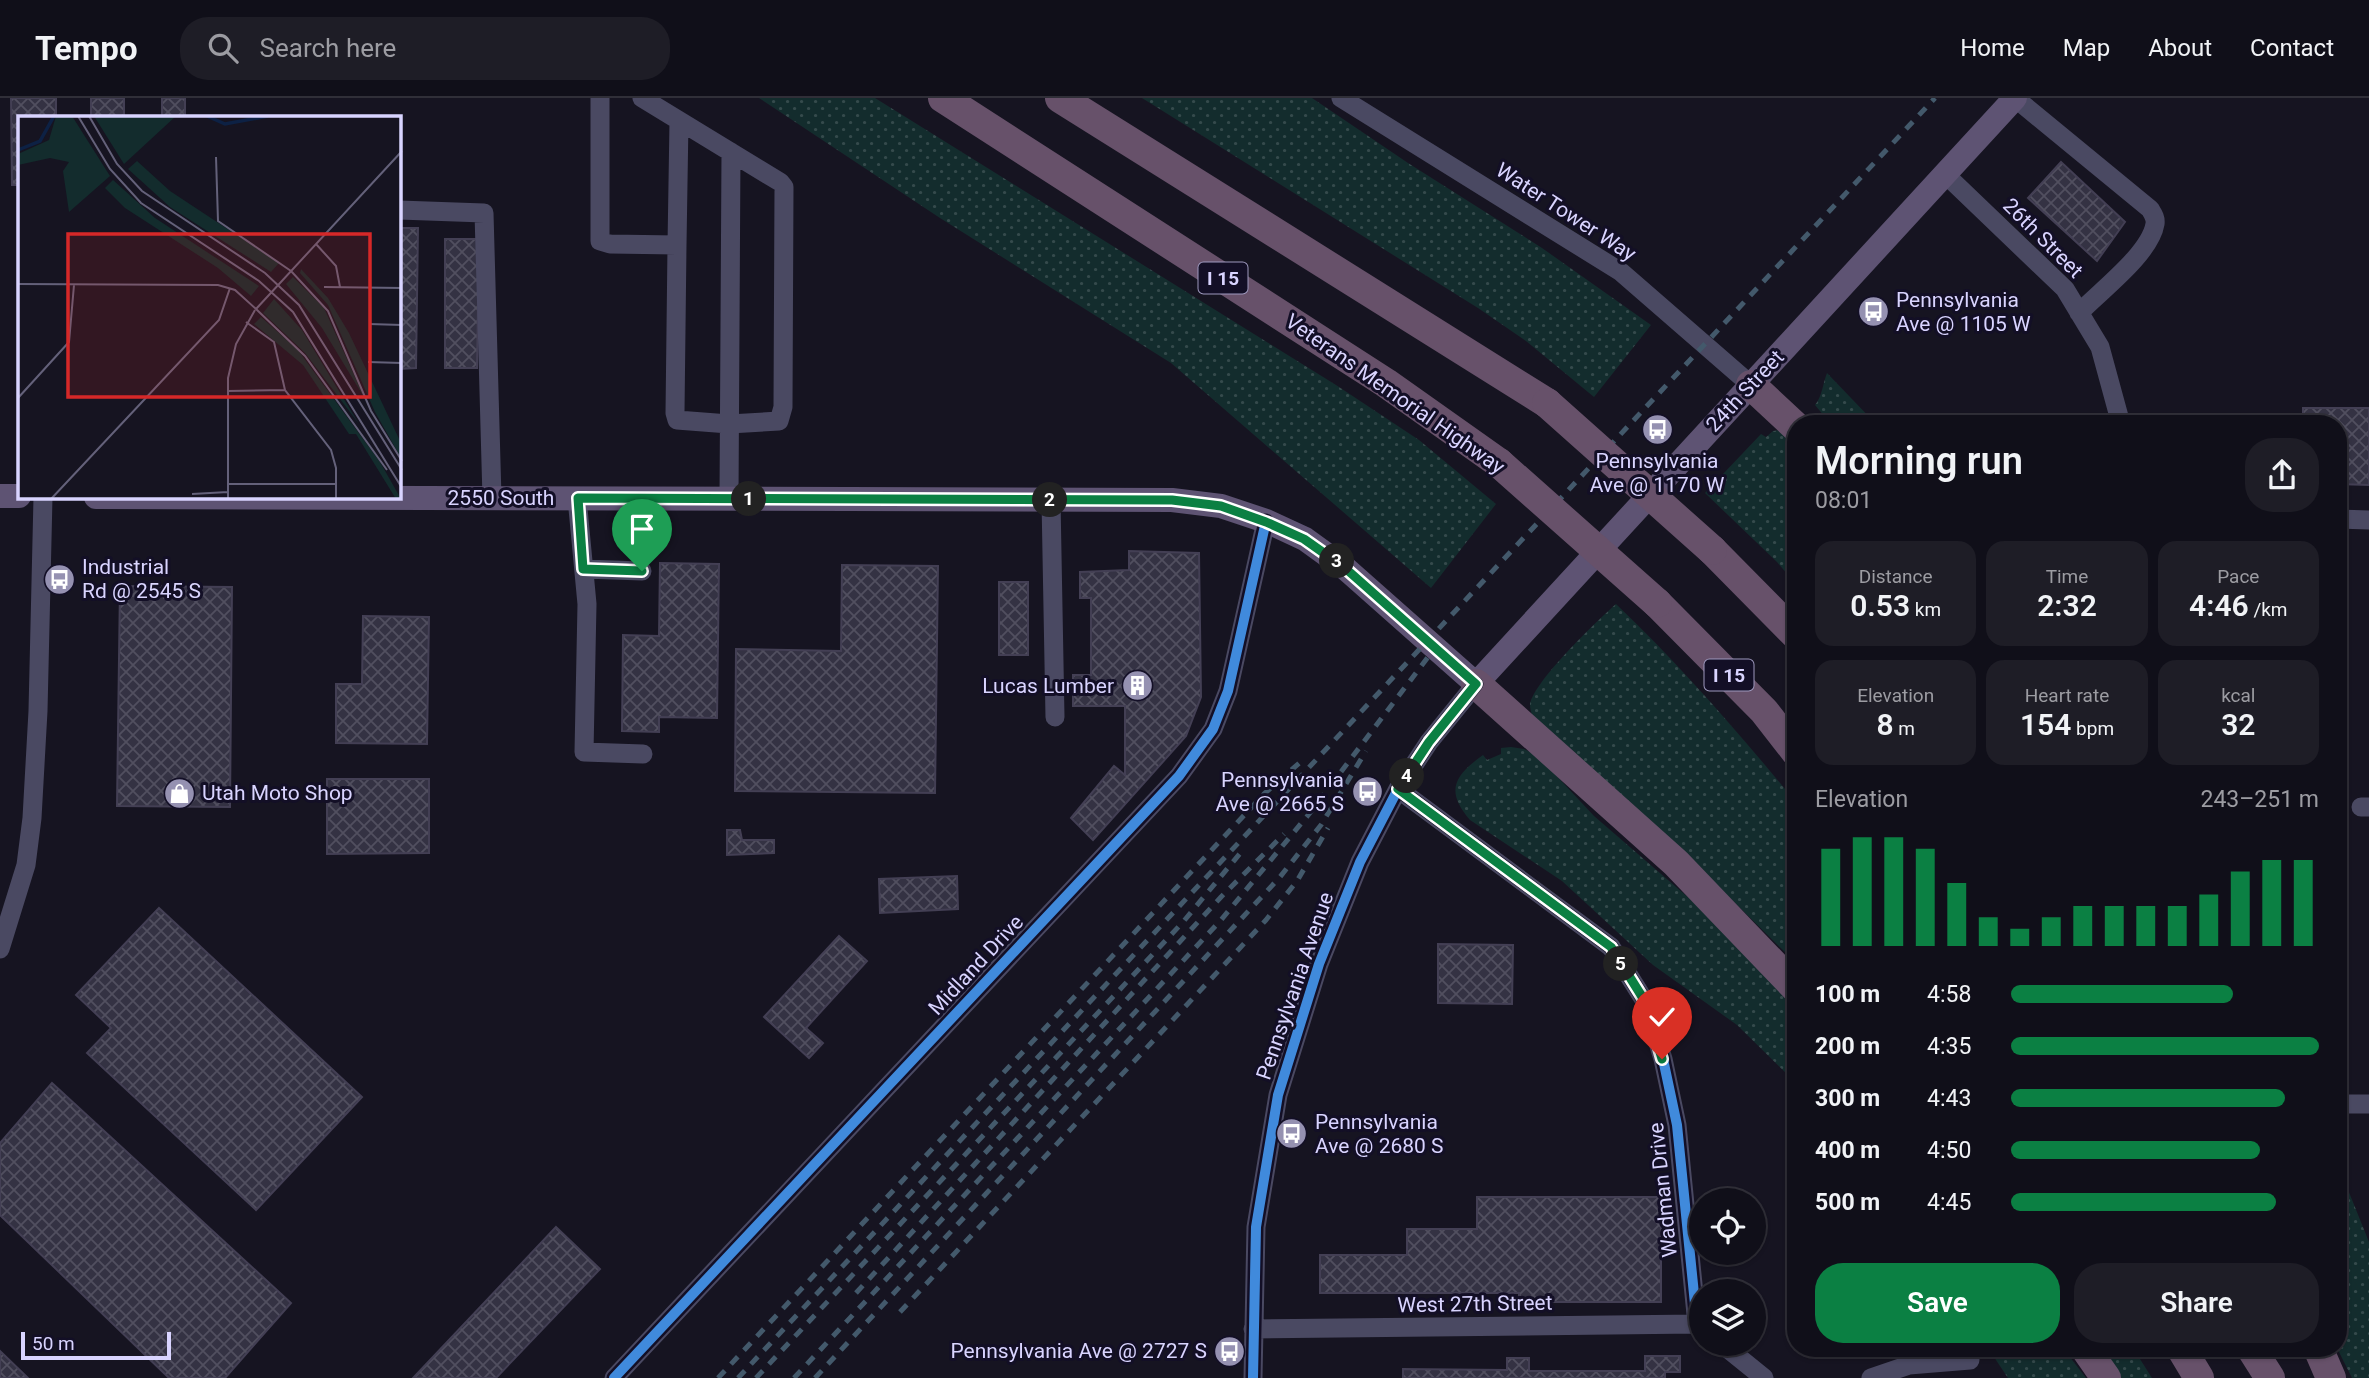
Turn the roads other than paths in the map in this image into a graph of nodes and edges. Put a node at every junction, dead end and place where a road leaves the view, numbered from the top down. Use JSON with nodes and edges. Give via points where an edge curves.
{"nodes":[{"id":1,"x":600,"y":98,"type":"edge"},
{"id":2,"x":642,"y":98,"type":"edge"},
{"id":3,"x":943,"y":98,"type":"edge"},
{"id":4,"x":1060,"y":98,"type":"edge"},
{"id":5,"x":1341,"y":98,"type":"edge"},
{"id":6,"x":2015,"y":98,"type":"edge"},
{"id":7,"x":679,"y":121,"type":"junction"},
{"id":8,"x":731,"y":152,"type":"junction"},
{"id":9,"x":1945,"y":174,"type":"junction"},
{"id":10,"x":401,"y":210,"type":"edge"},
{"id":11,"x":677,"y":245,"type":"junction"},
{"id":12,"x":2079,"y":313,"type":"junction"},
{"id":13,"x":1751,"y":385,"type":"junction"},
{"id":14,"x":2119,"y":415,"type":"edge"},
{"id":15,"x":1787,"y":419,"type":"edge"},
{"id":16,"x":729,"y":424,"type":"junction"},
{"id":17,"x":0,"y":496,"type":"edge"},
{"id":18,"x":18,"y":496,"type":"edge"},
{"id":19,"x":401,"y":497,"type":"edge"},
{"id":20,"x":492,"y":498,"type":"junction"},
{"id":21,"x":578,"y":498,"type":"junction"},
{"id":22,"x":43,"y":499,"type":"edge"},
{"id":23,"x":729,"y":499,"type":"junction"},
{"id":24,"x":1051,"y":500,"type":"junction"},
{"id":25,"x":2347,"y":519,"type":"edge"},
{"id":26,"x":2369,"y":520,"type":"edge"},
{"id":27,"x":1266,"y":522,"type":"junction"},
{"id":28,"x":583,"y":569,"type":"junction"},
{"id":29,"x":642,"y":571,"type":"dead end"},
{"id":30,"x":1787,"y":626,"type":"edge"},
{"id":31,"x":1476,"y":684,"type":"junction"},
{"id":32,"x":1055,"y":717,"type":"dead end"},
{"id":33,"x":1787,"y":740,"type":"edge"},
{"id":34,"x":643,"y":754,"type":"dead end"},
{"id":35,"x":1398,"y":789,"type":"junction"},
{"id":36,"x":0,"y":949,"type":"edge"},
{"id":37,"x":1787,"y":979,"type":"edge"},
{"id":38,"x":2348,"y":1104,"type":"dead end"},
{"id":39,"x":2369,"y":1104,"type":"edge"},
{"id":40,"x":1694,"y":1279,"type":"edge"},
{"id":41,"x":1689,"y":1326,"type":"edge"},
{"id":42,"x":1253,"y":1329,"type":"junction"},
{"id":43,"x":1737,"y":1356,"type":"edge"},
{"id":44,"x":2091,"y":1357,"type":"edge"},
{"id":45,"x":2186,"y":1357,"type":"edge"},
{"id":46,"x":2257,"y":1357,"type":"edge"},
{"id":47,"x":2322,"y":1357,"type":"edge"},
{"id":48,"x":1970,"y":1360,"type":"dead end"},
{"id":49,"x":614,"y":1378,"type":"edge"},
{"id":50,"x":1253,"y":1378,"type":"edge"},
{"id":51,"x":1764,"y":1378,"type":"edge"},
{"id":52,"x":1871,"y":1378,"type":"edge"},
{"id":53,"x":2106,"y":1378,"type":"edge"},
{"id":54,"x":2199,"y":1378,"type":"edge"},
{"id":55,"x":2270,"y":1378,"type":"edge"},
{"id":56,"x":2331,"y":1378,"type":"edge"}],
"edges":[{"from":1,"to":11,"type":"street","via":[[600,241]]},
{"from":2,"to":7,"type":"street"},
{"from":3,"to":33,"type":"highway","name":"Veterans Memorial Highway","number":"I 15","bridge":true,"via":[[1386,383],[1499,463],[1657,603],[1764,711]]},
{"from":4,"to":30,"type":"highway","bridge":true,"via":[[1547,403],[1712,550]]},
{"from":5,"to":13,"type":"street","name":"Water Tower Way","via":[[1621,272]]},
{"from":6,"to":9,"type":"main road","name":"24th Street"},
{"from":6,"to":12,"type":"street","via":[[2150,209],[2155,218],[2148,241],[2137,256]]},
{"from":7,"to":8,"type":"street"},
{"from":7,"to":11,"type":"street"},
{"from":8,"to":16,"type":"street"},
{"from":8,"to":16,"type":"street","via":[[780,182],[785,209],[781,415],[772,423]]},
{"from":9,"to":12,"type":"street","name":"26th Street","via":[[2065,289]]},
{"from":9,"to":13,"type":"main road","name":"24th Street"},
{"from":10,"to":20,"type":"street","via":[[484,213]]},
{"from":11,"to":16,"type":"street","via":[[677,420]]},
{"from":12,"to":14,"type":"street","name":"26th Street","via":[[2101,347]]},
{"from":13,"to":15,"type":"highway"},
{"from":13,"to":31,"type":"main road","name":"24th Street"},
{"from":16,"to":23,"type":"street"},
{"from":17,"to":18,"type":"main road"},
{"from":19,"to":20,"type":"main road","name":"2550 South"},
{"from":20,"to":21,"type":"main road","name":"2550 South"},
{"from":21,"to":23,"type":"main road","name":"2550 South"},
{"from":21,"to":28,"type":"street"},
{"from":22,"to":36,"type":"street","via":[[32,818],[26,865]]},
{"from":23,"to":24,"type":"main road","name":"2550 South"},
{"from":24,"to":27,"type":"main road","name":"2550 South","via":[[1172,500],[1221,506]]},
{"from":24,"to":32,"type":"street"},
{"from":25,"to":26,"type":"street"},
{"from":27,"to":31,"type":"main road","name":"2550 South","via":[[1304,539],[1345,568]]},
{"from":27,"to":49,"type":"street","name":"Midland Drive","via":[[1228,691],[1213,729],[1179,776]]},
{"from":28,"to":29,"type":"street"},
{"from":28,"to":34,"type":"street","via":[[587,604],[584,752]]},
{"from":31,"to":35,"type":"street","name":"Pennsylvania Avenue"},
{"from":31,"to":37,"type":"highway","via":[[1676,863]]},
{"from":35,"to":40,"type":"street","name":"Wadman Drive","via":[[1611,947],[1646,1003],[1677,1125]]},
{"from":35,"to":42,"type":"street","name":"Pennsylvania Avenue","via":[[1360,862],[1319,964],[1278,1096],[1256,1227]]},
{"from":38,"to":39,"type":"street"},
{"from":41,"to":42,"type":"street","name":"West 27th Street"},
{"from":42,"to":50,"type":"street","name":"Pennsylvania Avenue"},
{"from":43,"to":51,"type":"street"},
{"from":44,"to":53,"type":"highway"},
{"from":45,"to":54,"type":"highway"},
{"from":46,"to":55,"type":"highway"},
{"from":47,"to":56,"type":"highway"},
{"from":48,"to":52,"type":"street","via":[[1909,1365]]}]}
